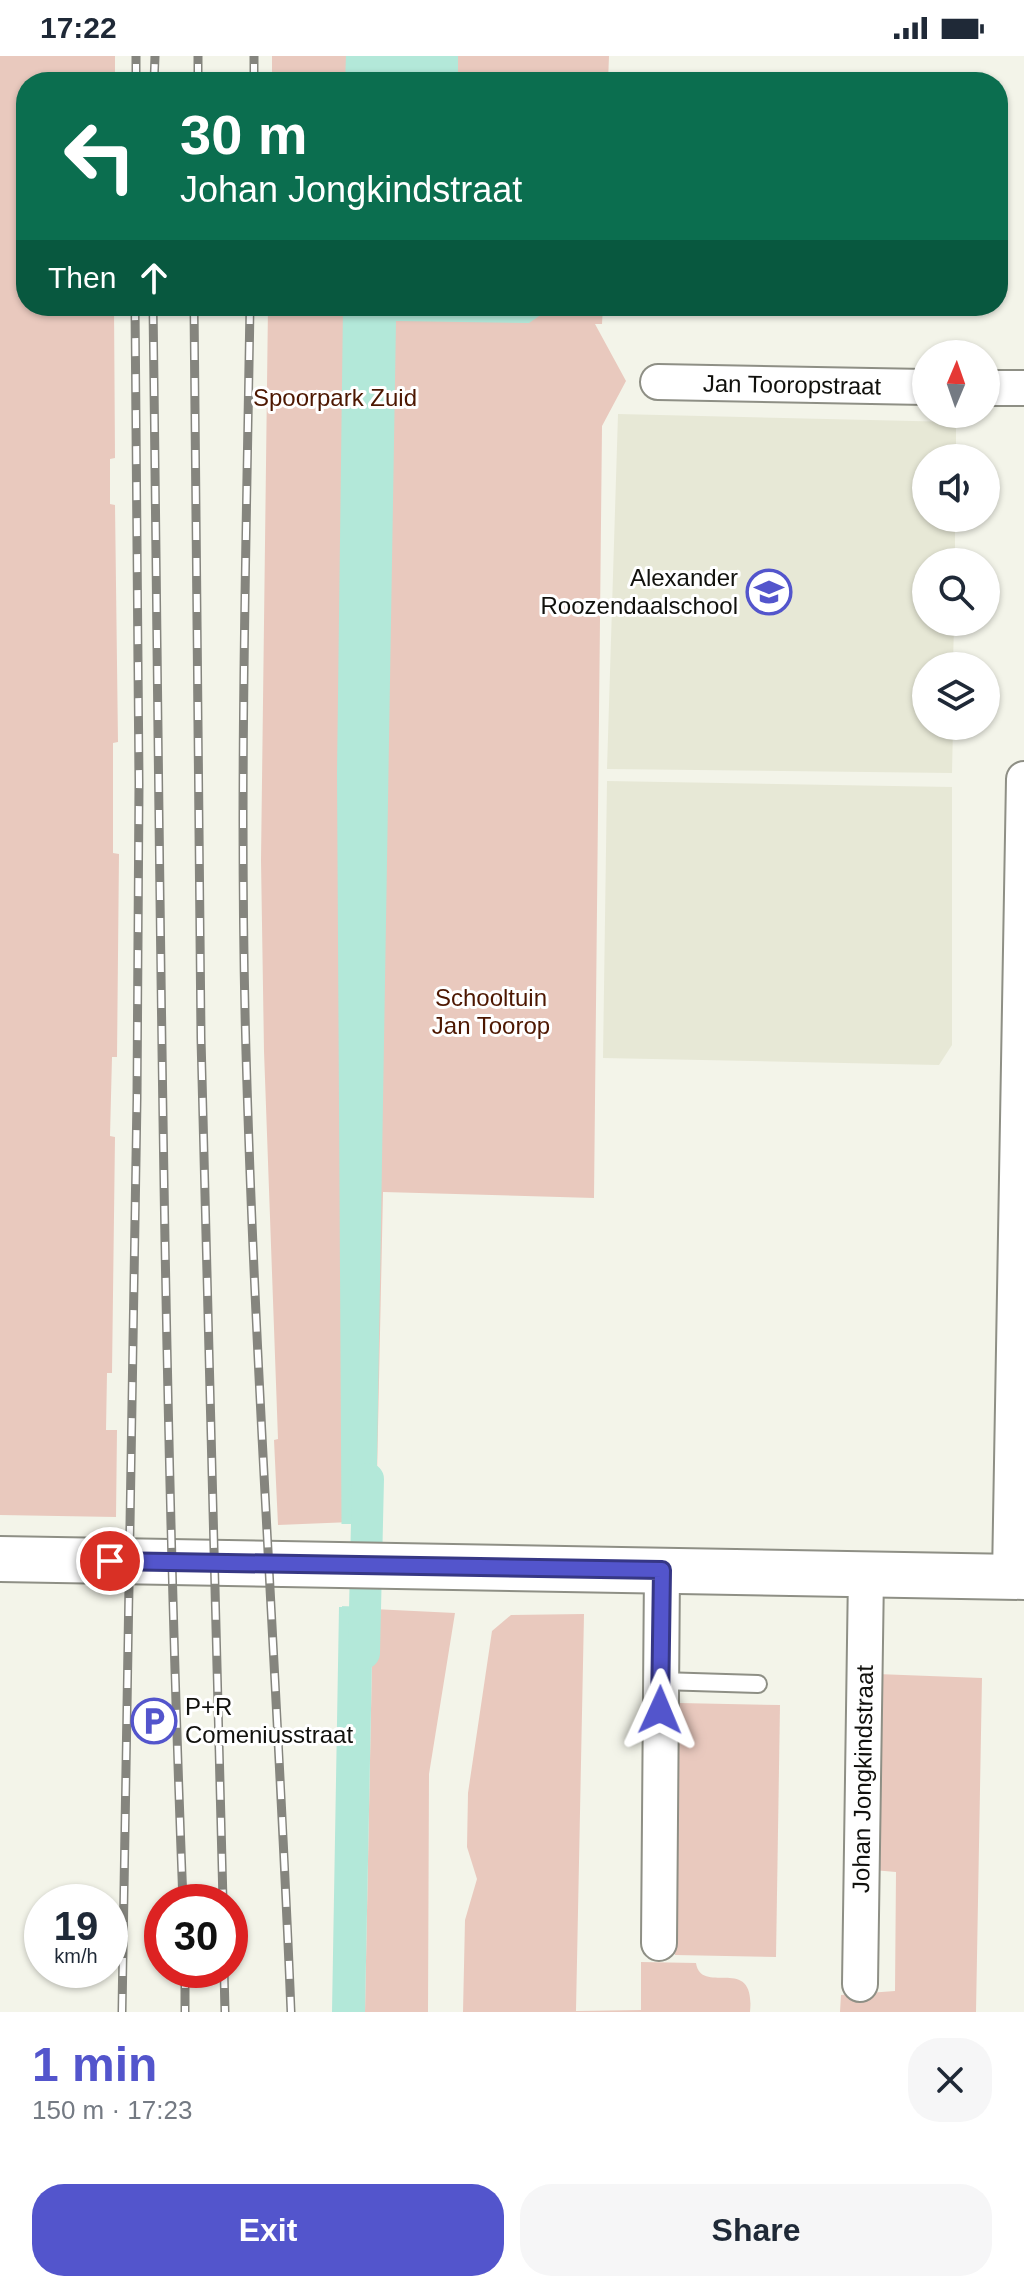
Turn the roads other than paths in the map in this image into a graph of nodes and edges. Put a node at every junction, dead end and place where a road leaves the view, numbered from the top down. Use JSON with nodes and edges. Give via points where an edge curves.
{"nodes":[{"id":1,"x":658,"y":382,"type":"dead end"},
{"id":2,"x":912,"y":387,"type":"edge"},
{"id":3,"x":1000,"y":388,"type":"edge"},
{"id":4,"x":1024,"y":388,"type":"edge"},
{"id":5,"x":1024,"y":779,"type":"edge"},
{"id":6,"x":1020,"y":1253,"type":"edge"},
{"id":7,"x":8,"y":1559,"type":"edge"},
{"id":8,"x":662,"y":1570,"type":"junction"},
{"id":9,"x":866,"y":1574,"type":"junction"},
{"id":10,"x":1017,"y":1577,"type":"edge"},
{"id":11,"x":661,"y":1681,"type":"junction"},
{"id":12,"x":758,"y":1684,"type":"dead end"},
{"id":13,"x":659,"y":1943,"type":"dead end"},
{"id":14,"x":860,"y":1984,"type":"dead end"}],
"edges":[{"from":1,"to":2,"type":"street","name":"Jan Tooropstraat"},
{"from":3,"to":4,"type":"street"},
{"from":5,"to":6,"type":"street"},
{"from":6,"to":10,"type":"street"},
{"from":7,"to":8,"type":"street"},
{"from":8,"to":9,"type":"street"},
{"from":8,"to":11,"type":"street"},
{"from":9,"to":10,"type":"street"},
{"from":9,"to":14,"type":"street","name":"Johan Jongkindstraat"},
{"from":11,"to":12,"type":"lane"},
{"from":11,"to":13,"type":"street"}]}
